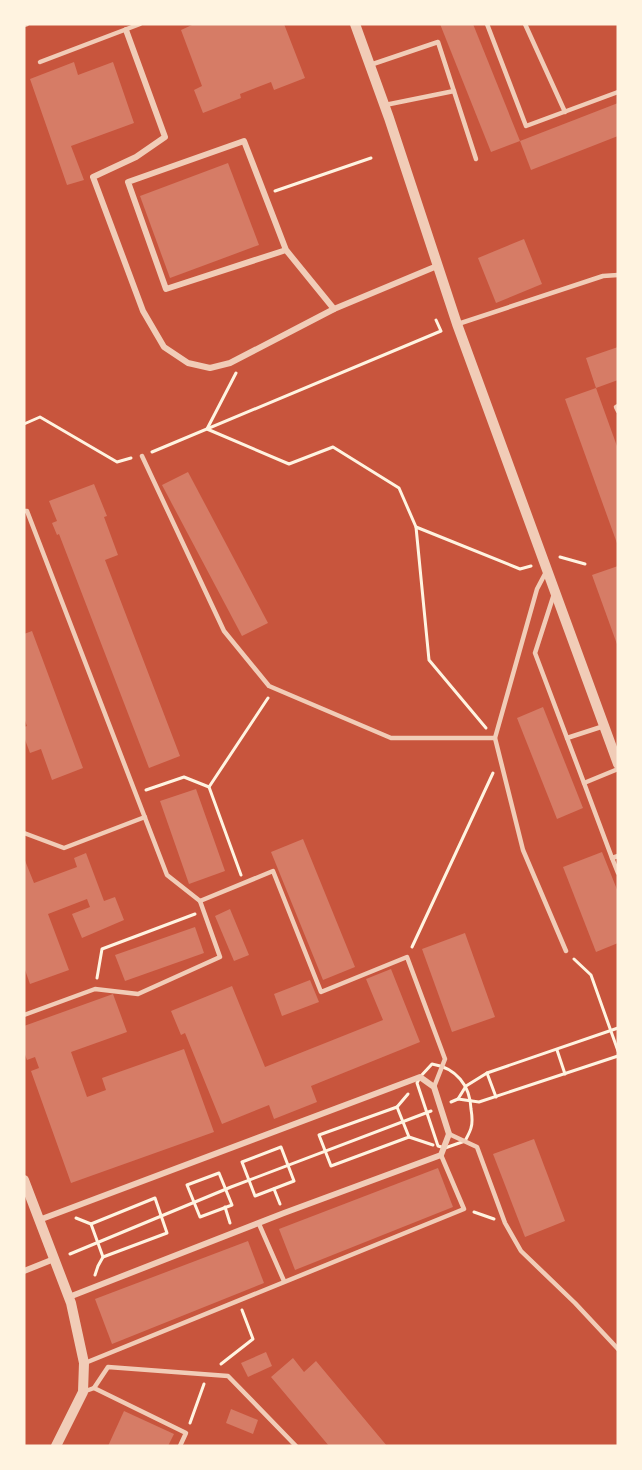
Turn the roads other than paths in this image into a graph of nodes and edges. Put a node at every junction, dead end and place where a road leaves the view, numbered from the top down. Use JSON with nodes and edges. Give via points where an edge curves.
{"nodes":[{"id":1,"x":140,"y":24,"type":"edge"},
{"id":2,"x":355,"y":24,"type":"edge"},
{"id":3,"x":488,"y":24,"type":"edge"},
{"id":4,"x":525,"y":24,"type":"edge"},
{"id":5,"x":126,"y":30,"type":"junction"},
{"id":6,"x":40,"y":62,"type":"dead end"},
{"id":7,"x":370,"y":65,"type":"junction"},
{"id":8,"x":454,"y":91,"type":"junction"},
{"id":9,"x":618,"y":92,"type":"edge"},
{"id":10,"x":385,"y":105,"type":"junction"},
{"id":11,"x":565,"y":112,"type":"junction"},
{"id":12,"x":476,"y":159,"type":"dead end"},
{"id":13,"x":286,"y":250,"type":"junction"},
{"id":14,"x":437,"y":266,"type":"junction"},
{"id":15,"x":618,"y":275,"type":"edge"},
{"id":16,"x":334,"y":309,"type":"junction"},
{"id":17,"x":457,"y":324,"type":"junction"},
{"id":18,"x":618,"y":406,"type":"edge"},
{"id":19,"x":618,"y":411,"type":"edge"},
{"id":20,"x":142,"y":456,"type":"road end"},
{"id":21,"x":24,"y":511,"type":"edge"},
{"id":22,"x":547,"y":571,"type":"junction"},
{"id":23,"x":555,"y":592,"type":"junction"},
{"id":24,"x":604,"y":726,"type":"junction"},
{"id":25,"x":495,"y":738,"type":"junction"},
{"id":26,"x":567,"y":738,"type":"junction"},
{"id":27,"x":618,"y":764,"type":"edge"},
{"id":28,"x":618,"y":769,"type":"edge"},
{"id":29,"x":584,"y":783,"type":"junction"},
{"id":30,"x":145,"y":817,"type":"junction"},
{"id":31,"x":24,"y":833,"type":"edge"},
{"id":32,"x":615,"y":857,"type":"edge"},
{"id":33,"x":618,"y":873,"type":"edge"},
{"id":34,"x":200,"y":901,"type":"junction"},
{"id":35,"x":566,"y":951,"type":"road end"},
{"id":36,"x":24,"y":1015,"type":"edge"},
{"id":37,"x":434,"y":1087,"type":"junction"},
{"id":38,"x":449,"y":1134,"type":"junction"},
{"id":39,"x":441,"y":1155,"type":"junction"},
{"id":40,"x":25,"y":1185,"type":"edge"},
{"id":41,"x":39,"y":1220,"type":"junction"},
{"id":42,"x":259,"y":1224,"type":"junction"},
{"id":43,"x":54,"y":1259,"type":"junction"},
{"id":44,"x":24,"y":1271,"type":"edge"},
{"id":45,"x":284,"y":1281,"type":"junction"},
{"id":46,"x":69,"y":1297,"type":"junction"},
{"id":47,"x":618,"y":1349,"type":"edge"},
{"id":48,"x":84,"y":1363,"type":"junction"},
{"id":49,"x":94,"y":1388,"type":"junction"},
{"id":50,"x":82,"y":1392,"type":"junction"},
{"id":51,"x":56,"y":1446,"type":"edge"},
{"id":52,"x":180,"y":1446,"type":"edge"},
{"id":53,"x":296,"y":1446,"type":"edge"}],
"edges":[{"from":1,"to":5,"type":"lane"},
{"from":2,"to":7,"type":"street"},
{"from":3,"to":11,"type":"lane","via":[[526,126]]},
{"from":4,"to":11,"type":"lane"},
{"from":5,"to":6,"type":"lane"},
{"from":5,"to":16,"type":"street","via":[[165,136],[136,157],[93,177],[143,311],[164,347],[188,363],[210,368],[230,363]]},
{"from":7,"to":8,"type":"lane","via":[[438,42]]},
{"from":7,"to":10,"type":"street"},
{"from":8,"to":10,"type":"lane"},
{"from":8,"to":12,"type":"lane"},
{"from":9,"to":11,"type":"lane"},
{"from":10,"to":14,"type":"street"},
{"from":13,"to":13,"type":"street","via":[[244,141],[128,182],[166,288]]},
{"from":13,"to":16,"type":"street"},
{"from":14,"to":16,"type":"street"},
{"from":14,"to":17,"type":"street"},
{"from":15,"to":17,"type":"lane","via":[[603,276]]},
{"from":17,"to":22,"type":"street"},
{"from":18,"to":19,"type":"lane"},
{"from":20,"to":25,"type":"lane","via":[[224,631],[268,687],[392,738]]},
{"from":21,"to":30,"type":"lane","via":[[27,510]]},
{"from":22,"to":23,"type":"street"},
{"from":22,"to":25,"type":"lane","via":[[537,590]]},
{"from":23,"to":24,"type":"street"},
{"from":23,"to":26,"type":"lane","via":[[535,653]]},
{"from":24,"to":26,"type":"lane"},
{"from":24,"to":27,"type":"street"},
{"from":25,"to":35,"type":"lane","via":[[523,850]]},
{"from":26,"to":29,"type":"lane"},
{"from":28,"to":29,"type":"lane"},
{"from":29,"to":32,"type":"lane"},
{"from":30,"to":31,"type":"lane","via":[[64,848]]},
{"from":30,"to":34,"type":"lane","via":[[167,875]]},
{"from":32,"to":33,"type":"lane"},
{"from":34,"to":36,"type":"lane","via":[[220,957],[138,994],[95,988]]},
{"from":34,"to":37,"type":"lane","via":[[273,871],[321,992],[407,957],[445,1059]]},
{"from":37,"to":38,"type":"street"},
{"from":37,"to":41,"type":"street","via":[[420,1077]]},
{"from":38,"to":39,"type":"street"},
{"from":38,"to":47,"type":"lane","via":[[477,1147],[505,1223],[521,1251]]},
{"from":39,"to":42,"type":"street"},
{"from":39,"to":45,"type":"lane","via":[[464,1209]]},
{"from":40,"to":41,"type":"street"},
{"from":41,"to":43,"type":"street"},
{"from":42,"to":45,"type":"lane"},
{"from":42,"to":46,"type":"street"},
{"from":43,"to":44,"type":"street"},
{"from":43,"to":46,"type":"street"},
{"from":45,"to":48,"type":"lane"},
{"from":46,"to":48,"type":"street"},
{"from":48,"to":50,"type":"street"},
{"from":49,"to":50,"type":"lane"},
{"from":49,"to":52,"type":"lane","via":[[186,1433]]},
{"from":49,"to":53,"type":"lane","via":[[108,1367],[228,1376]]},
{"from":50,"to":51,"type":"street"}]}
